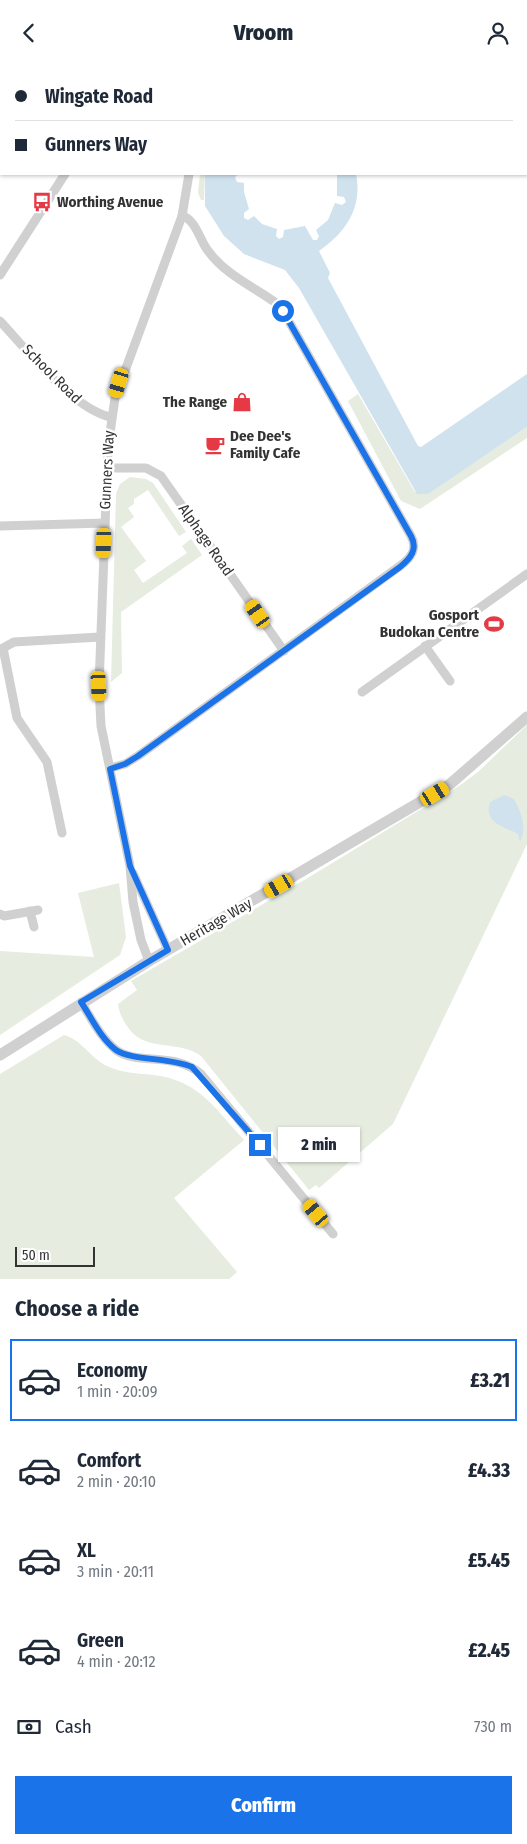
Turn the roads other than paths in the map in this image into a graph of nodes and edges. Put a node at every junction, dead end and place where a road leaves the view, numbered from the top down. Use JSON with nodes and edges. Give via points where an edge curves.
{"nodes":[{"id":1,"x":64,"y":175,"type":"edge"},
{"id":2,"x":190,"y":175,"type":"edge"},
{"id":3,"x":182,"y":216,"type":"junction"},
{"id":4,"x":0,"y":275,"type":"edge"},
{"id":5,"x":0,"y":321,"type":"edge"},
{"id":6,"x":110,"y":417,"type":"junction"},
{"id":7,"x":107,"y":468,"type":"junction"},
{"id":8,"x":105,"y":523,"type":"junction"},
{"id":9,"x":0,"y":526,"type":"edge"},
{"id":10,"x":527,"y":574,"type":"edge"},
{"id":11,"x":100,"y":637,"type":"junction"},
{"id":12,"x":425,"y":646,"type":"junction"},
{"id":13,"x":284,"y":651,"type":"junction"},
{"id":14,"x":450,"y":681,"type":"dead end"},
{"id":15,"x":362,"y":692,"type":"dead end"},
{"id":16,"x":527,"y":717,"type":"edge"},
{"id":17,"x":110,"y":769,"type":"junction"},
{"id":18,"x":62,"y":833,"type":"dead end"},
{"id":19,"x":130,"y":866,"type":"junction"},
{"id":20,"x":0,"y":914,"type":"edge"},
{"id":21,"x":34,"y":927,"type":"dead end"},
{"id":22,"x":168,"y":950,"type":"junction"},
{"id":23,"x":149,"y":961,"type":"junction"},
{"id":24,"x":81,"y":1002,"type":"junction"},
{"id":25,"x":0,"y":1055,"type":"edge"},
{"id":26,"x":334,"y":1234,"type":"dead end"}],
"edges":[{"from":1,"to":4,"type":"street"},
{"from":2,"to":3,"type":"street","name":"Gunners Way"},
{"from":3,"to":6,"type":"street","name":"Gunners Way","via":[[124,368]]},
{"from":3,"to":13,"type":"street","via":[[190,219],[206,249],[216,260],[283,311],[414,543],[406,562]]},
{"from":5,"to":6,"type":"street","name":"School Road","via":[[86,408]]},
{"from":6,"to":7,"type":"street","name":"Gunners Way"},
{"from":7,"to":8,"type":"street","name":"Gunners Way"},
{"from":7,"to":13,"type":"street","name":"Alphage Road","via":[[146,468],[162,476]]},
{"from":8,"to":9,"type":"street"},
{"from":8,"to":11,"type":"street","name":"Gunners Way"},
{"from":10,"to":12,"type":"street"},
{"from":11,"to":17,"type":"street","name":"Gunners Way","via":[[101,726]]},
{"from":11,"to":18,"type":"street","via":[[14,642],[3,648],[17,718],[47,762]]},
{"from":12,"to":14,"type":"street"},
{"from":12,"to":15,"type":"street"},
{"from":13,"to":17,"type":"street","via":[[138,756]]},
{"from":16,"to":22,"type":"street","name":"Heritage Way","via":[[449,785]]},
{"from":17,"to":19,"type":"street","name":"Gunners Way"},
{"from":19,"to":22,"type":"street","name":"Gunners Way"},
{"from":19,"to":23,"type":"street","name":"Gunners Way","via":[[137,921]]},
{"from":20,"to":21,"type":"street","via":[[34,911]]},
{"from":22,"to":23,"type":"street","name":"Heritage Way"},
{"from":23,"to":24,"type":"street","name":"Heritage Way"},
{"from":24,"to":25,"type":"street","name":"Heritage Way"},
{"from":24,"to":26,"type":"street","via":[[117,1050],[181,1062],[201,1074]]}]}
